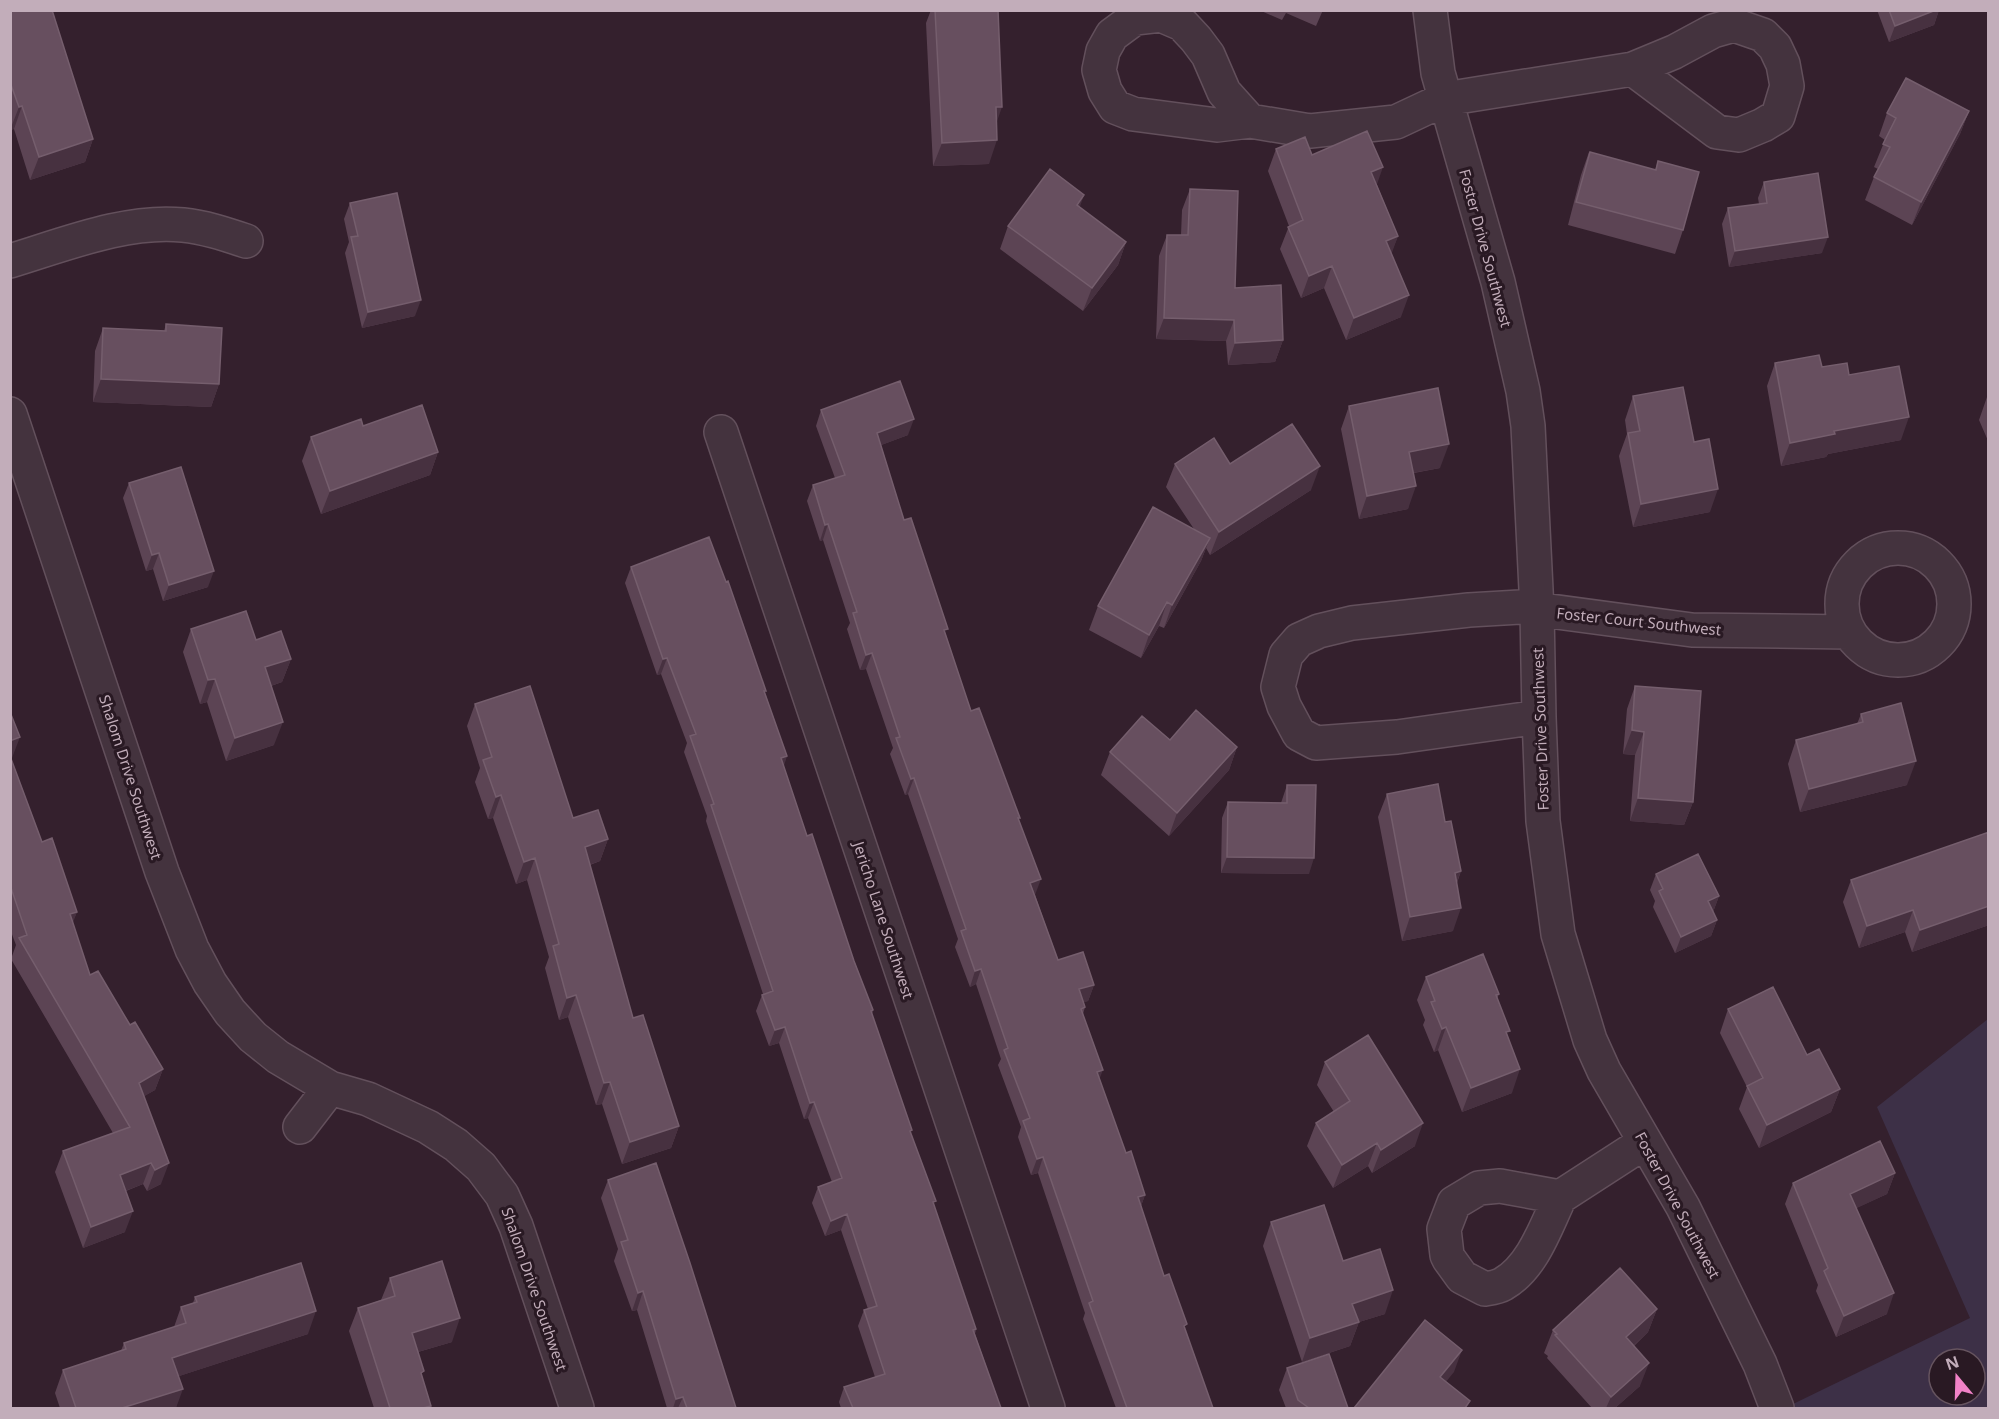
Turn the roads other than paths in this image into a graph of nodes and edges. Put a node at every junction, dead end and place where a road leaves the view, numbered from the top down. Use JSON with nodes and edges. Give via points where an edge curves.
{"nodes":[{"id":1,"x":1430,"y":10,"type":"edge"},
{"id":2,"x":1633,"y":69,"type":"dead end"},
{"id":3,"x":1445,"y":99,"type":"junction"},
{"id":4,"x":1250,"y":121,"type":"dead end"},
{"id":5,"x":246,"y":241,"type":"dead end"},
{"id":6,"x":10,"y":261,"type":"edge"},
{"id":7,"x":10,"y":414,"type":"edge"},
{"id":8,"x":721,"y":432,"type":"dead end"},
{"id":9,"x":1537,"y":610,"type":"junction"},
{"id":10,"x":1849,"y":632,"type":"dead end"},
{"id":11,"x":1539,"y":717,"type":"junction"},
{"id":12,"x":330,"y":1088,"type":"junction"},
{"id":13,"x":300,"y":1127,"type":"dead end"},
{"id":14,"x":1645,"y":1142,"type":"junction"},
{"id":15,"x":1560,"y":1197,"type":"dead end"},
{"id":16,"x":577,"y":1408,"type":"edge"},
{"id":17,"x":1048,"y":1408,"type":"edge"},
{"id":18,"x":1777,"y":1408,"type":"edge"}],
"edges":[{"from":1,"to":3,"type":"street","name":"Foster Drive Southwest"},
{"from":2,"to":3,"type":"street"},
{"from":3,"to":4,"type":"street","via":[[1396,122],[1310,131]]},
{"from":3,"to":9,"type":"street","name":"Foster Drive Southwest","via":[[1498,282],[1523,391]]},
{"from":5,"to":6,"type":"street","via":[[207,229],[157,224],[102,234]]},
{"from":7,"to":12,"type":"street","name":"Shalom Drive Southwest","via":[[162,872],[192,949],[230,1012],[253,1036],[278,1057]]},
{"from":8,"to":17,"type":"street","name":"Jericho Lane Southwest"},
{"from":9,"to":10,"type":"street","name":"Foster Court Southwest","via":[[1692,630]]},
{"from":9,"to":11,"type":"street","name":"Foster Drive Southwest"},
{"from":9,"to":11,"type":"street","name":"Foster Court Southwest","via":[[1469,610],[1352,623],[1318,631],[1299,640],[1286,655],[1278,687],[1299,734],[1316,743]]},
{"from":11,"to":14,"type":"street","name":"Foster Drive Southwest","via":[[1543,821],[1558,934],[1590,1040]]},
{"from":12,"to":13,"type":"street"},
{"from":12,"to":16,"type":"street","name":"Shalom Drive Southwest","via":[[368,1099],[428,1128],[481,1167],[502,1195],[516,1226]]},
{"from":14,"to":15,"type":"street"},
{"from":14,"to":18,"type":"street","name":"Foster Drive Southwest","via":[[1693,1228],[1760,1364]]}]}
